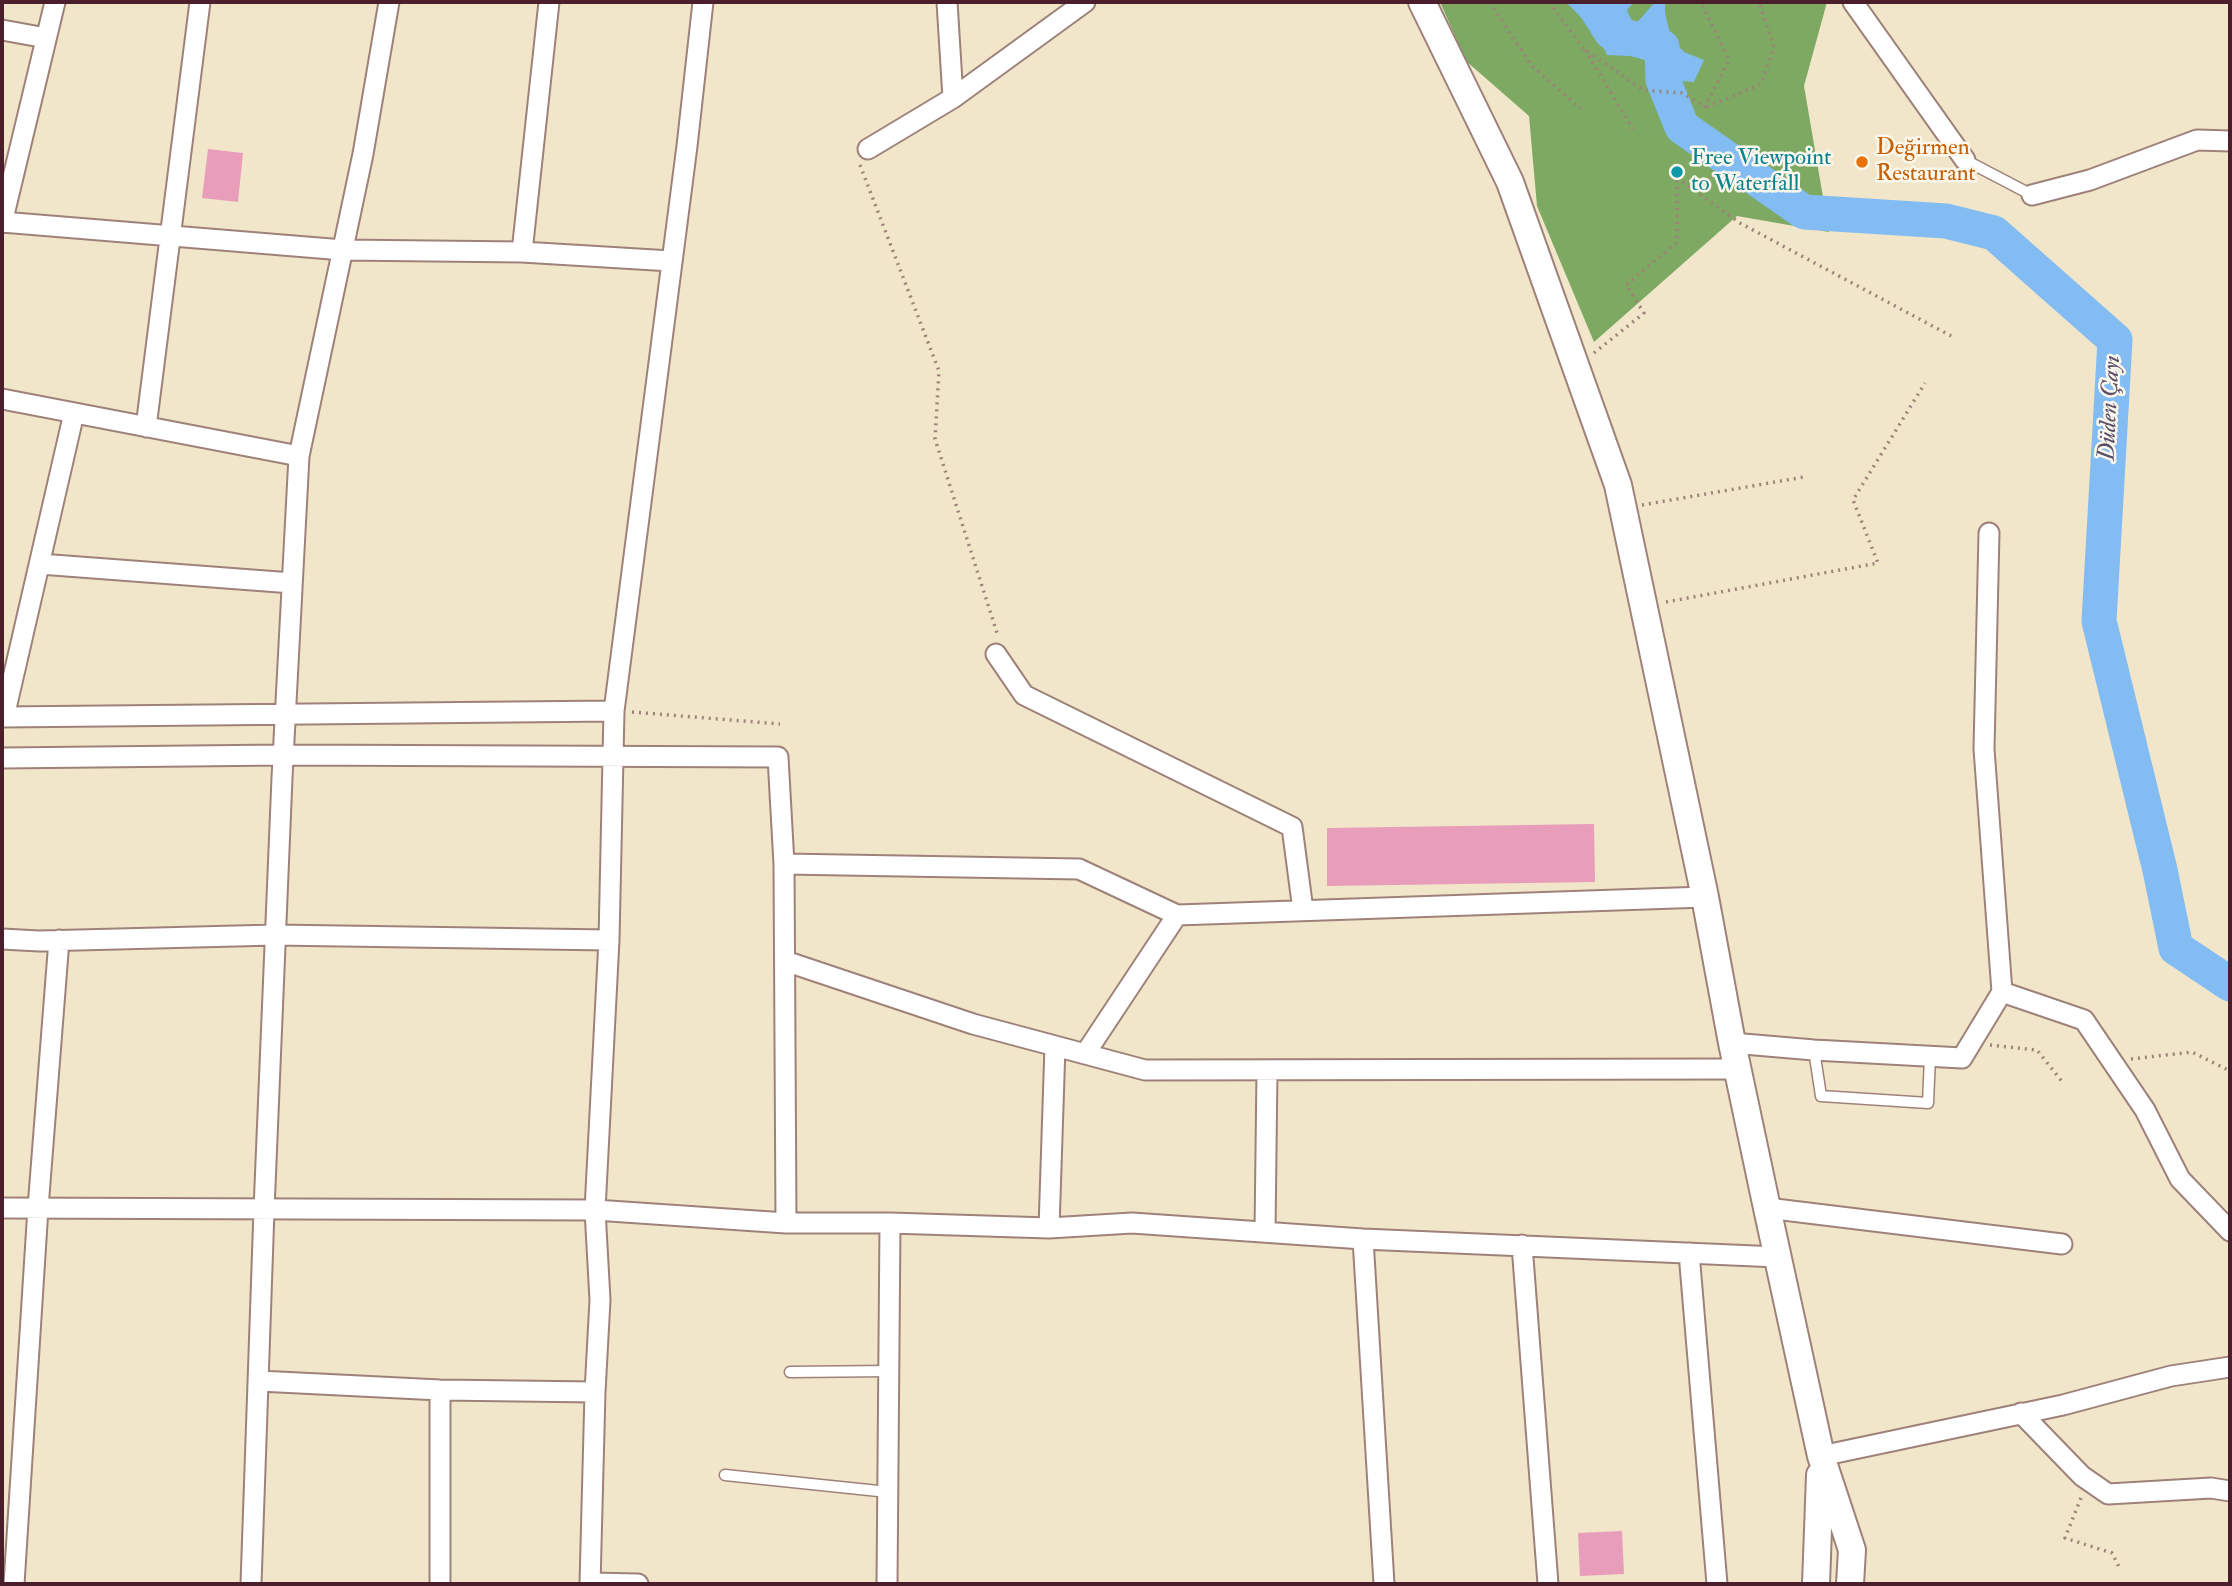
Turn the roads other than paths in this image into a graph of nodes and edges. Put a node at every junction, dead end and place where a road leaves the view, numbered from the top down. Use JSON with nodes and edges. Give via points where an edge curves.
{"nodes":[{"id":1,"x":55,"y":2,"type":"edge"},
{"id":2,"x":200,"y":2,"type":"edge"},
{"id":3,"x":389,"y":2,"type":"edge"},
{"id":4,"x":549,"y":2,"type":"edge"},
{"id":5,"x":703,"y":2,"type":"edge"},
{"id":6,"x":947,"y":2,"type":"edge"},
{"id":7,"x":1085,"y":2,"type":"edge"},
{"id":8,"x":1422,"y":2,"type":"edge"},
{"id":9,"x":1853,"y":2,"type":"edge"},
{"id":10,"x":2,"y":30,"type":"edge"},
{"id":11,"x":46,"y":38,"type":"junction"},
{"id":12,"x":953,"y":98,"type":"junction"},
{"id":13,"x":2230,"y":141,"type":"edge"},
{"id":14,"x":869,"y":149,"type":"road end"},
{"id":15,"x":1965,"y":160,"type":"joint"},
{"id":16,"x":2032,"y":195,"type":"joint"},
{"id":17,"x":2,"y":223,"type":"edge"},
{"id":18,"x":170,"y":236,"type":"junction"},
{"id":19,"x":343,"y":250,"type":"junction"},
{"id":20,"x":522,"y":252,"type":"junction"},
{"id":21,"x":671,"y":261,"type":"junction"},
{"id":22,"x":2,"y":399,"type":"edge"},
{"id":23,"x":74,"y":413,"type":"junction"},
{"id":24,"x":146,"y":426,"type":"junction"},
{"id":25,"x":299,"y":456,"type":"junction"},
{"id":26,"x":1990,"y":533,"type":"dead end"},
{"id":27,"x":40,"y":564,"type":"junction"},
{"id":28,"x":292,"y":583,"type":"junction"},
{"id":29,"x":996,"y":654,"type":"road end"},
{"id":30,"x":614,"y":710,"type":"junction"},
{"id":31,"x":285,"y":713,"type":"junction"},
{"id":32,"x":3,"y":717,"type":"edge"},
{"id":33,"x":283,"y":755,"type":"junction"},
{"id":34,"x":612,"y":757,"type":"junction"},
{"id":35,"x":2,"y":758,"type":"edge"},
{"id":36,"x":784,"y":864,"type":"junction"},
{"id":37,"x":1705,"y":897,"type":"junction"},
{"id":38,"x":1303,"y":910,"type":"junction"},
{"id":39,"x":1177,"y":915,"type":"junction"},
{"id":40,"x":275,"y":935,"type":"junction"},
{"id":41,"x":2,"y":939,"type":"edge"},
{"id":42,"x":59,"y":940,"type":"junction"},
{"id":43,"x":609,"y":940,"type":"junction"},
{"id":44,"x":785,"y":961,"type":"junction"},
{"id":45,"x":2002,"y":992,"type":"junction"},
{"id":46,"x":1732,"y":1043,"type":"junction"},
{"id":47,"x":1055,"y":1046,"type":"junction"},
{"id":48,"x":1814,"y":1051,"type":"junction"},
{"id":49,"x":1084,"y":1054,"type":"junction"},
{"id":50,"x":1930,"y":1057,"type":"junction"},
{"id":51,"x":1737,"y":1069,"type":"junction"},
{"id":52,"x":1266,"y":1070,"type":"junction"},
{"id":53,"x":2,"y":1208,"type":"edge"},
{"id":54,"x":38,"y":1208,"type":"junction"},
{"id":55,"x":1767,"y":1208,"type":"junction"},
{"id":56,"x":264,"y":1209,"type":"junction"},
{"id":57,"x":595,"y":1209,"type":"junction"},
{"id":58,"x":786,"y":1223,"type":"junction"},
{"id":59,"x":890,"y":1223,"type":"junction"},
{"id":60,"x":1049,"y":1227,"type":"junction"},
{"id":61,"x":2230,"y":1231,"type":"edge"},
{"id":62,"x":1265,"y":1232,"type":"junction"},
{"id":63,"x":1363,"y":1239,"type":"junction"},
{"id":64,"x":2063,"y":1244,"type":"dead end"},
{"id":65,"x":1522,"y":1245,"type":"junction"},
{"id":66,"x":1689,"y":1253,"type":"junction"},
{"id":67,"x":1777,"y":1257,"type":"junction"},
{"id":68,"x":2230,"y":1367,"type":"edge"},
{"id":69,"x":888,"y":1371,"type":"junction"},
{"id":70,"x":790,"y":1372,"type":"dead end"},
{"id":71,"x":259,"y":1381,"type":"junction"},
{"id":72,"x":440,"y":1390,"type":"junction"},
{"id":73,"x":595,"y":1392,"type":"junction"},
{"id":74,"x":2021,"y":1413,"type":"junction"},
{"id":75,"x":1821,"y":1456,"type":"junction"},
{"id":76,"x":725,"y":1475,"type":"dead end"},
{"id":77,"x":2230,"y":1491,"type":"edge"},
{"id":78,"x":888,"y":1492,"type":"junction"},
{"id":79,"x":15,"y":1584,"type":"edge"},
{"id":80,"x":251,"y":1584,"type":"edge"},
{"id":81,"x":440,"y":1584,"type":"edge"},
{"id":82,"x":590,"y":1584,"type":"edge"},
{"id":83,"x":638,"y":1584,"type":"edge"},
{"id":84,"x":887,"y":1584,"type":"edge"},
{"id":85,"x":1384,"y":1584,"type":"edge"},
{"id":86,"x":1548,"y":1584,"type":"edge"},
{"id":87,"x":1717,"y":1584,"type":"edge"},
{"id":88,"x":1815,"y":1584,"type":"edge"},
{"id":89,"x":1850,"y":1584,"type":"edge"}],
"edges":[{"from":1,"to":11,"type":"street"},
{"from":2,"to":18,"type":"street"},
{"from":3,"to":19,"type":"street"},
{"from":4,"to":20,"type":"street"},
{"from":5,"to":21,"type":"street"},
{"from":6,"to":12,"type":"street"},
{"from":7,"to":12,"type":"street"},
{"from":8,"to":37,"type":"street","via":[[1510,182],[1618,485]]},
{"from":9,"to":15,"type":"street"},
{"from":10,"to":11,"type":"street"},
{"from":11,"to":17,"type":"street"},
{"from":12,"to":14,"type":"street"},
{"from":13,"to":16,"type":"street","via":[[2197,140],[2090,180]]},
{"from":15,"to":16,"type":"lane"},
{"from":17,"to":18,"type":"street"},
{"from":18,"to":19,"type":"street"},
{"from":18,"to":24,"type":"street"},
{"from":19,"to":20,"type":"street"},
{"from":19,"to":25,"type":"street"},
{"from":20,"to":21,"type":"street"},
{"from":21,"to":30,"type":"street"},
{"from":22,"to":23,"type":"street"},
{"from":23,"to":24,"type":"street"},
{"from":23,"to":27,"type":"street"},
{"from":24,"to":25,"type":"street"},
{"from":25,"to":28,"type":"street"},
{"from":26,"to":45,"type":"street","via":[[1984,749]]},
{"from":27,"to":28,"type":"street"},
{"from":27,"to":32,"type":"street"},
{"from":28,"to":31,"type":"street"},
{"from":29,"to":38,"type":"street","via":[[1024,695],[1292,827]]},
{"from":30,"to":31,"type":"street"},
{"from":30,"to":34,"type":"street"},
{"from":31,"to":32,"type":"street"},
{"from":31,"to":33,"type":"street"},
{"from":33,"to":34,"type":"street"},
{"from":33,"to":35,"type":"street"},
{"from":33,"to":40,"type":"street"},
{"from":34,"to":36,"type":"street","via":[[778,757]]},
{"from":34,"to":43,"type":"street"},
{"from":36,"to":39,"type":"street","via":[[1079,869]]},
{"from":36,"to":44,"type":"street"},
{"from":37,"to":38,"type":"street"},
{"from":37,"to":46,"type":"street"},
{"from":38,"to":39,"type":"street"},
{"from":39,"to":49,"type":"street"},
{"from":40,"to":42,"type":"street"},
{"from":40,"to":43,"type":"street"},
{"from":40,"to":56,"type":"street"},
{"from":41,"to":42,"type":"street"},
{"from":42,"to":54,"type":"street"},
{"from":43,"to":57,"type":"street"},
{"from":44,"to":47,"type":"street","via":[[973,1024]]},
{"from":44,"to":58,"type":"street"},
{"from":45,"to":50,"type":"street","via":[[1962,1058]]},
{"from":45,"to":61,"type":"street","via":[[2084,1020],[2145,1110],[2179,1179]]},
{"from":46,"to":48,"type":"street"},
{"from":46,"to":51,"type":"street"},
{"from":47,"to":49,"type":"street"},
{"from":47,"to":60,"type":"street"},
{"from":48,"to":50,"type":"street"},
{"from":48,"to":50,"type":"lane","via":[[1821,1096],[1928,1103]]},
{"from":49,"to":52,"type":"street","via":[[1145,1070]]},
{"from":51,"to":52,"type":"street"},
{"from":51,"to":55,"type":"street"},
{"from":52,"to":62,"type":"street"},
{"from":53,"to":54,"type":"street"},
{"from":54,"to":56,"type":"street"},
{"from":54,"to":79,"type":"street"},
{"from":55,"to":64,"type":"street"},
{"from":55,"to":67,"type":"street"},
{"from":56,"to":57,"type":"street"},
{"from":56,"to":71,"type":"street"},
{"from":57,"to":58,"type":"street"},
{"from":57,"to":73,"type":"street","via":[[600,1300]]},
{"from":58,"to":59,"type":"street"},
{"from":59,"to":60,"type":"street"},
{"from":59,"to":69,"type":"street"},
{"from":60,"to":62,"type":"street","via":[[1132,1223]]},
{"from":62,"to":63,"type":"street"},
{"from":63,"to":65,"type":"street"},
{"from":63,"to":85,"type":"street"},
{"from":65,"to":66,"type":"street"},
{"from":65,"to":86,"type":"street"},
{"from":66,"to":67,"type":"street"},
{"from":66,"to":87,"type":"street"},
{"from":67,"to":75,"type":"street"},
{"from":68,"to":74,"type":"street","via":[[2171,1376]]},
{"from":69,"to":70,"type":"lane"},
{"from":69,"to":78,"type":"street"},
{"from":71,"to":72,"type":"street"},
{"from":71,"to":80,"type":"street"},
{"from":72,"to":73,"type":"street"},
{"from":72,"to":81,"type":"street"},
{"from":73,"to":82,"type":"street"},
{"from":74,"to":75,"type":"street"},
{"from":74,"to":77,"type":"street","via":[[2108,1494]]},
{"from":75,"to":88,"type":"street"},
{"from":75,"to":89,"type":"street","via":[[1852,1550]]},
{"from":76,"to":78,"type":"lane"},
{"from":78,"to":84,"type":"street"},
{"from":82,"to":83,"type":"street"}]}
